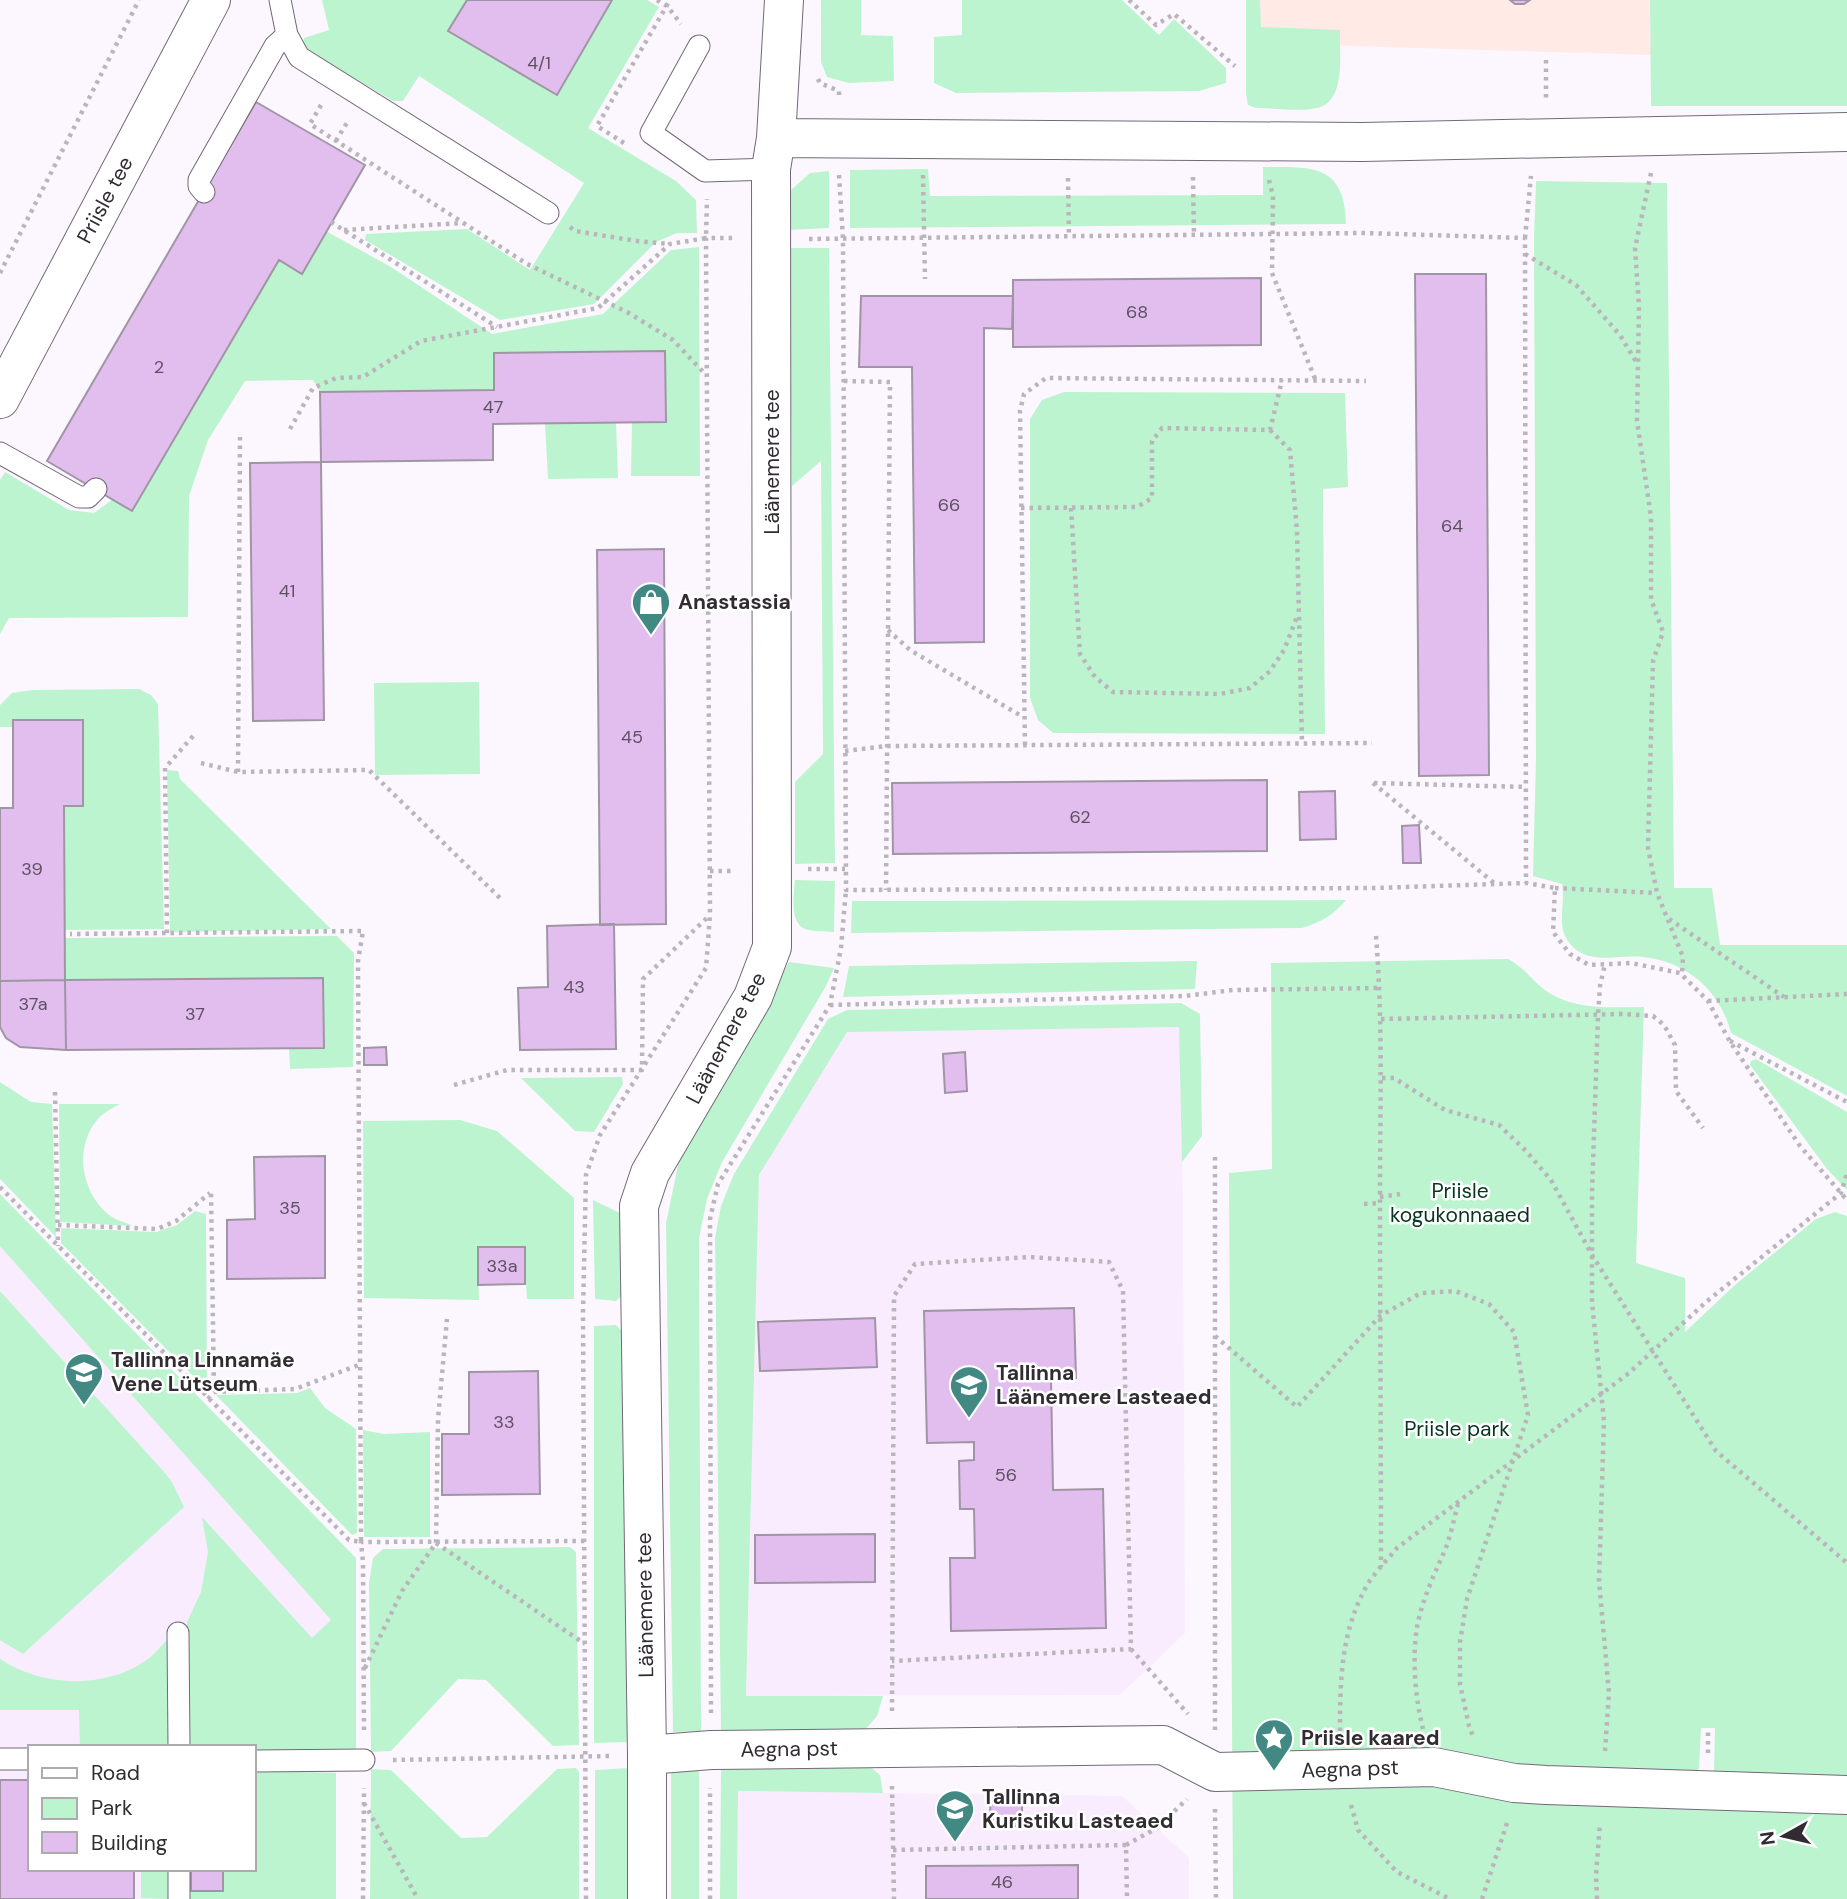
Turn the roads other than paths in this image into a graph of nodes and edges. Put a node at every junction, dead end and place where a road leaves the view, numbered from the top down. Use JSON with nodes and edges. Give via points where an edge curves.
{"nodes":[{"id":1,"x":211,"y":0,"type":"edge"},
{"id":2,"x":280,"y":0,"type":"edge"},
{"id":3,"x":784,"y":0,"type":"edge"},
{"id":4,"x":287,"y":35,"type":"junction"},
{"id":5,"x":699,"y":47,"type":"dead end"},
{"id":6,"x":1847,"y":132,"type":"edge"},
{"id":7,"x":774,"y":153,"type":"junction"},
{"id":8,"x":204,"y":192,"type":"dead end"},
{"id":9,"x":548,"y":213,"type":"road end"},
{"id":10,"x":0,"y":399,"type":"edge"},
{"id":11,"x":0,"y":453,"type":"edge"},
{"id":12,"x":96,"y":489,"type":"dead end"},
{"id":13,"x":178,"y":1633,"type":"dead end"},
{"id":14,"x":179,"y":1745,"type":"edge"},
{"id":15,"x":648,"y":1755,"type":"junction"},
{"id":16,"x":0,"y":1759,"type":"edge"},
{"id":17,"x":28,"y":1759,"type":"edge"},
{"id":18,"x":364,"y":1760,"type":"road end"},
{"id":19,"x":256,"y":1761,"type":"edge"},
{"id":20,"x":1847,"y":1795,"type":"edge"},
{"id":21,"x":179,"y":1871,"type":"edge"},
{"id":22,"x":179,"y":1899,"type":"edge"},
{"id":23,"x":648,"y":1899,"type":"edge"}],
"edges":[{"from":1,"to":10,"type":"street","name":"Priisle tee"},
{"from":2,"to":4,"type":"lane"},
{"from":3,"to":7,"type":"street","name":"Läänemere tee"},
{"from":4,"to":8,"type":"lane","via":[[275,46],[198,180]]},
{"from":4,"to":9,"type":"lane","via":[[299,57]]},
{"from":5,"to":7,"type":"lane","via":[[651,133],[705,171]]},
{"from":6,"to":7,"type":"street","via":[[1362,142],[841,137]]},
{"from":7,"to":15,"type":"street","name":"Läänemere tee","via":[[772,947],[753,997],[650,1173],[639,1206]]},
{"from":11,"to":12,"type":"lane","via":[[79,497],[88,497]]},
{"from":13,"to":14,"type":"lane"},
{"from":15,"to":20,"type":"street","name":"Aegna pst","via":[[1163,1745],[1215,1772],[1434,1767],[1505,1781],[1602,1788]]},
{"from":15,"to":23,"type":"street","name":"Läänemere tee"},
{"from":16,"to":17,"type":"lane"},
{"from":18,"to":19,"type":"lane"},
{"from":21,"to":22,"type":"lane"}]}
